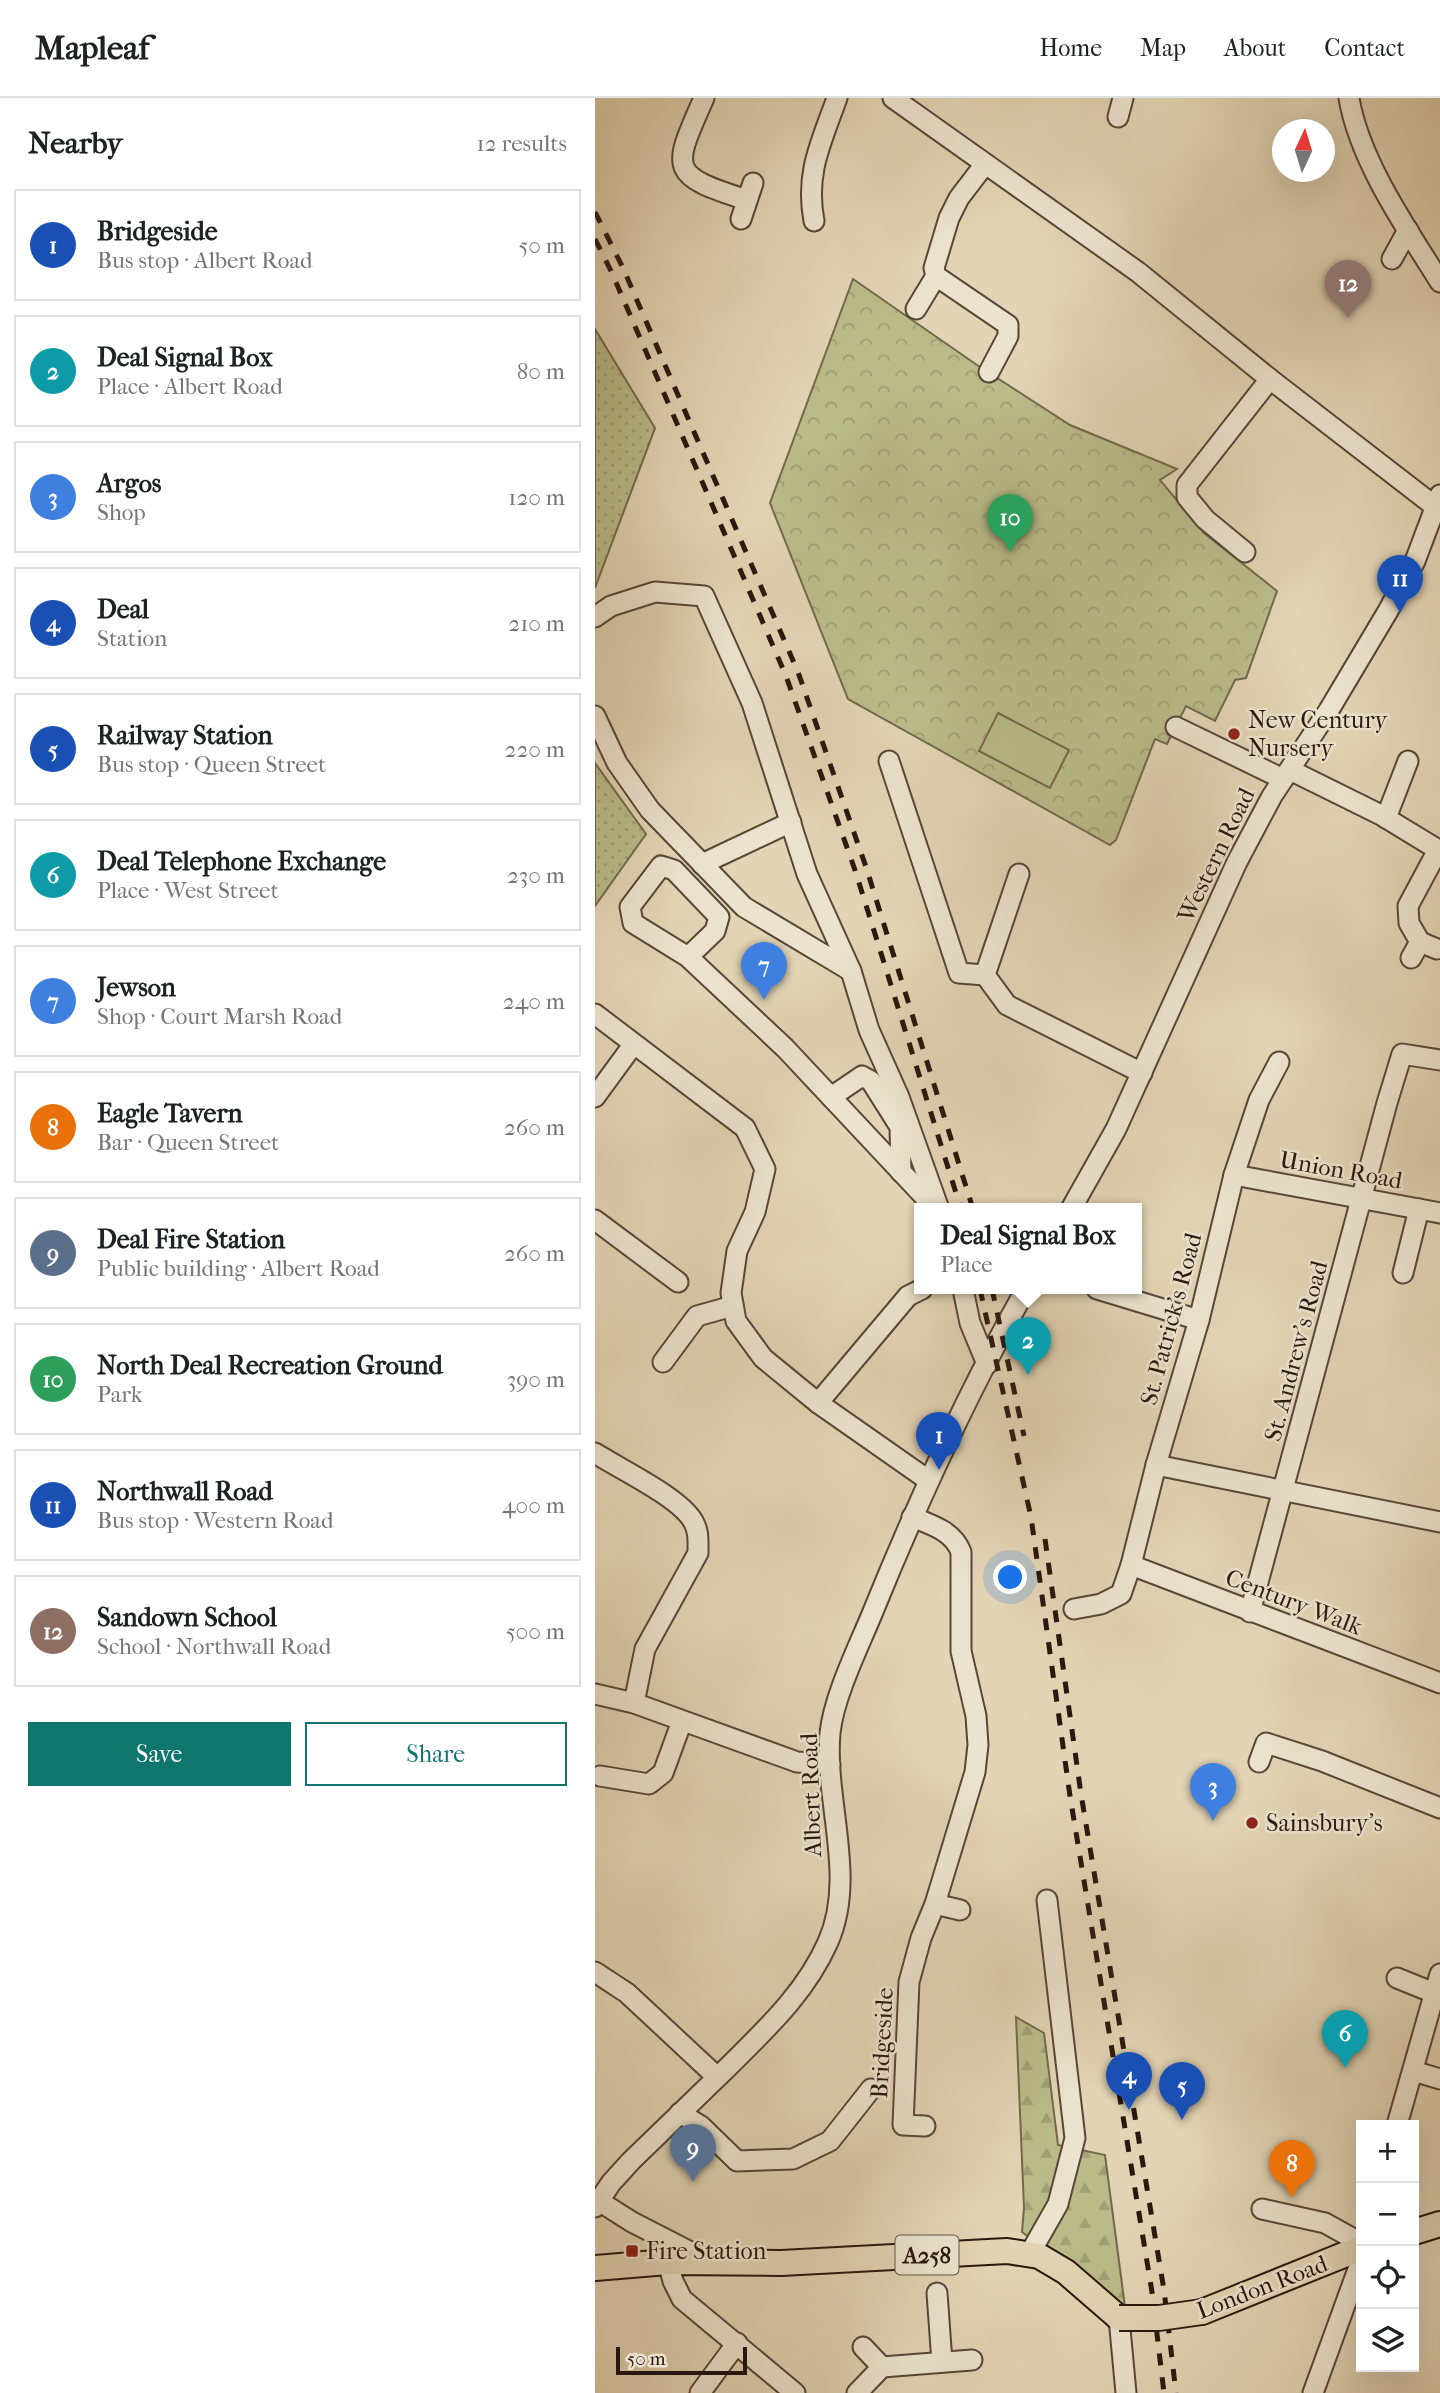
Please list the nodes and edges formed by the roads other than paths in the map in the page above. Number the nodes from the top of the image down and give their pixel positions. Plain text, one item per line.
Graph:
1 (704, 98) edge
2 (837, 98) edge
3 (893, 98) edge
4 (1349, 98) edge
5 (985, 164) junction
6 (741, 219) dead end
7 (814, 221) dead end
8 (1408, 230) junction
9 (1392, 259) dead end
10 (936, 276) junction
11 (1440, 282) edge
12 (916, 309) dead end
13 (989, 372) dead end
14 (1270, 379) junction
15 (1438, 502) edge
16 (1245, 552) dead end
17 (595, 617) edge
18 (595, 716) edge
19 (1176, 727) dead end
20 (889, 761) dead end
21 (1408, 761) dead end
22 (1286, 774) junction
23 (1387, 818) junction
24 (791, 822) junction
25 (1439, 850) edge
26 (702, 864) junction
27 (1019, 874) dead end
28 (1423, 950) dead end
29 (688, 957) junction
30 (851, 971) junction
31 (985, 975) junction
32 (595, 1014) edge
33 (633, 1045) junction
34 (1440, 1060) edge
35 (1279, 1062) dead end
36 (1142, 1073) junction
37 (595, 1097) edge
38 (831, 1097) junction
39 (901, 1172) junction
40 (1234, 1175) junction
41 (1362, 1198) junction
42 (932, 1203) edge
43 (936, 1203) edge
44 (1074, 1203) edge
45 (1419, 1209) junction
46 (1440, 1213) edge
47 (595, 1220) edge
48 (1403, 1273) dead end
49 (678, 1282) dead end
50 (914, 1293) edge
51 (964, 1294) edge
52 (1023, 1294) edge
53 (1113, 1294) edge
54 (733, 1306) junction
55 (1199, 1320) junction
56 (663, 1362) dead end
57 (987, 1364) junction
58 (818, 1403) junction
59 (595, 1453) edge
60 (1156, 1465) junction
61 (928, 1480) junction
62 (1283, 1491) junction
63 (912, 1517) junction
64 (1440, 1522) edge
65 (1131, 1565) junction
66 (1073, 1609) dead end
67 (1250, 1612) junction
68 (1440, 1683) edge
69 (595, 1694) edge
70 (634, 1703) junction
71 (682, 1721) junction
72 (1259, 1762) dead end
73 (830, 1764) junction
74 (600, 1776) dead end
75 (1440, 1808) edge
76 (1047, 1900) dead end
77 (935, 1904) junction
78 (960, 1910) dead end
79 (595, 1972) edge
80 (1440, 1974) edge
81 (1397, 1978) dead end
82 (1434, 1993) junction
83 (1413, 2071) junction
84 (717, 2077) junction
85 (1440, 2079) edge
86 (871, 2089) dead end
87 (680, 2113) junction
88 (1398, 2120) edge
89 (925, 2126) dead end
90 (597, 2204) edge
91 (1262, 2209) dead end
92 (1440, 2224) edge
93 (1419, 2230) edge
94 (1356, 2243) edge
95 (1356, 2248) edge
96 (1029, 2255) junction
97 (668, 2262) junction
98 (713, 2264) junction
99 (595, 2268) edge
100 (1356, 2275) edge
101 (937, 2293) dead end
102 (1119, 2318) junction
103 (737, 2343) junction
104 (863, 2347) dead end
105 (972, 2360) dead end
106 (942, 2362) junction
107 (882, 2367) junction
108 (700, 2393) edge
109 (795, 2393) edge
110 (857, 2393) edge
111 (1126, 2393) edge
112 (1313, 2393) edge

1 - 6 street
2 - 7 street
3 - 5 street
4 - 8 street
5 - 10 street
5 - 14 street
8 - 9 street
8 - 11 street
10 - 12 street
10 - 13 street
14 - 15 street
14 - 16 street
15 - 22 street, Western Road
17 - 24 street
18 - 26 street
19 - 22 street
20 - 31 street
21 - 23 street
22 - 23 street
22 - 36 street, Western Road
23 - 25 street
24 - 26 street
24 - 30 street
25 - 28 street
26 - 30 street
27 - 31 street
29 - 29 street
29 - 38 street
30 - 43 street
31 - 36 street
32 - 33 street
33 - 37 street
33 - 54 street
34 - 41 street, St. Andrew's Road
35 - 40 street, St. Patrick's Road
36 - 44 street, Western Road
38 - 39 street
38 - 39 street
39 - 42 street
40 - 41 street, Union Road
40 - 55 street, St. Patrick's Road
41 - 45 street, Union Road
41 - 62 street, St. Andrew's Road
45 - 46 street, Union Road
45 - 48 street
47 - 49 street
50 - 58 street
51 - 57 street
52 - 57 street, Albert Road
53 - 55 street
54 - 56 street
54 - 58 street
55 - 60 street, St. Patrick's Road
57 - 61 street, Albert Road
58 - 61 street
59 - 70 street
60 - 62 street
60 - 65 street, St. Patrick's Road
61 - 63 street, Albert Road
62 - 64 street
62 - 67 street, St. Andrew's Road
63 - 73 street, Albert Road
63 - 77 street, Bridgeside
65 - 66 street, St. Patrick's Road
65 - 67 street, Century Walk
67 - 68 street, Century Walk
69 - 70 street
70 - 71 street
71 - 73 street
71 - 74 street
72 - 75 street
73 - 84 street, Albert Road
76 - 96 street
77 - 78 street
77 - 89 street, Bridgeside
79 - 84 street
80 - 82 street
81 - 82 street
82 - 83 street
83 - 85 street
83 - 88 street
84 - 87 street, Albert Road
86 - 87 street
87 - 90 street, Albert Road
90 - 98 street
91 - 94 street
92 - 93 main road
95 - 102 main road, London Road, bridge
96 - 98 main road, A258
96 - 102 main road, A258
97 - 98 main road, A258
97 - 99 main road, A258
97 - 103 street
100 - 112 street
101 - 106 street
102 - 111 street
103 - 108 street
103 - 109 street
104 - 107 street
105 - 106 street
106 - 107 street
107 - 110 street

